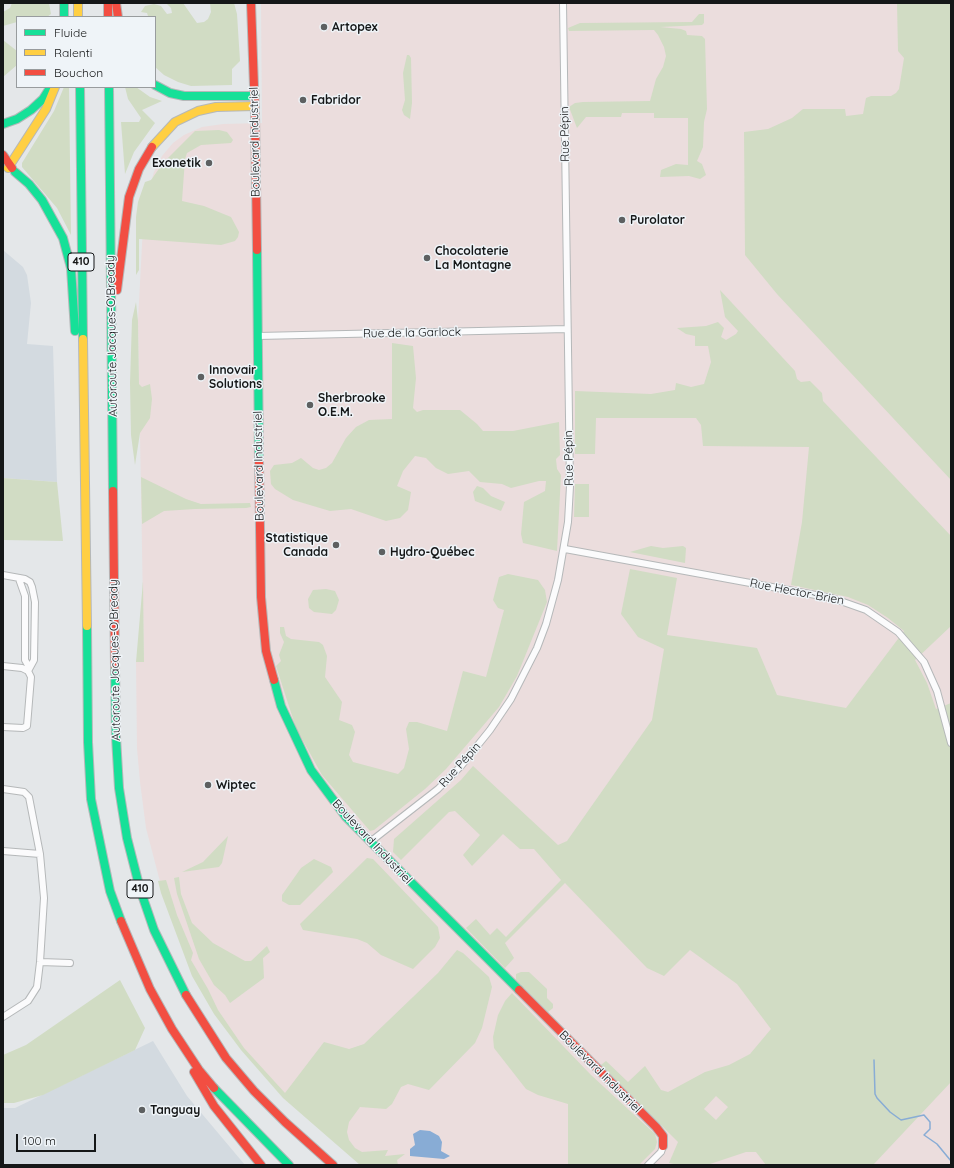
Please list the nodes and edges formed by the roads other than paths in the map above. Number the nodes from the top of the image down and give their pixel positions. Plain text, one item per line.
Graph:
1 (64, 3) edge
2 (78, 3) edge
3 (108, 3) edge
4 (116, 3) edge
5 (251, 3) edge
6 (256, 3) edge
7 (563, 3) edge
8 (64, 16) edge
9 (78, 16) edge
10 (108, 16) edge
11 (118, 16) edge
12 (254, 66) junction
13 (156, 86) edge
14 (49, 88) edge
15 (55, 88) edge
16 (80, 88) edge
17 (108, 88) edge
18 (255, 96) junction
19 (255, 106) junction
20 (3, 124) edge
21 (3, 155) edge
22 (9, 167) edge
23 (566, 329) junction
24 (258, 336) junction
25 (112, 351) junction
26 (83, 438) junction
27 (565, 549) junction
28 (3, 575) edge
29 (19, 579) junction
30 (3, 666) edge
31 (29, 669) junction
32 (3, 727) edge
33 (951, 743) edge
34 (3, 790) edge
35 (370, 842) junction
36 (3, 851) edge
37 (40, 854) junction
38 (40, 962) junction
39 (70, 963) dead end
40 (3, 1017) edge
41 (178, 1039) junction
42 (663, 1146) joint
43 (261, 1165) edge
44 (289, 1165) edge
45 (333, 1165) edge
46 (648, 1165) edge

1 - 8 main road
2 - 9 main road
3 - 10 main road
4 - 11 main road
5 - 12 main road, Boulevard Industriel
6 - 12 main road, Boulevard Industriel
7 - 23 street, Rue Pépin
12 - 18 main road, Boulevard Industriel
13 - 18 main road
14 - 20 main road
15 - 22 main road
16 - 26 main road, 410
17 - 25 main road, Autoroute Jacques-O'Bready / 410
18 - 19 main road, Boulevard Industriel
19 - 24 main road, Boulevard Industriel
19 - 25 main road
21 - 22 main road
22 - 26 main road
23 - 24 street, Rue de la Garlock
23 - 27 street, Rue Pépin
24 - 35 main road, Boulevard Industriel
25 - 45 main road, Autoroute Jacques-O'Bready / 410
26 - 41 main road, 410
27 - 33 street, Rue Hector-Brien
27 - 35 street, Rue Pépin
28 - 29 street
29 - 31 street
29 - 31 street
30 - 31 street
31 - 32 street
34 - 37 street
35 - 42 main road, Boulevard Industriel
36 - 37 street
37 - 38 street
38 - 39 street
38 - 40 street
41 - 43 main road
41 - 44 main road, 410
42 - 46 street

